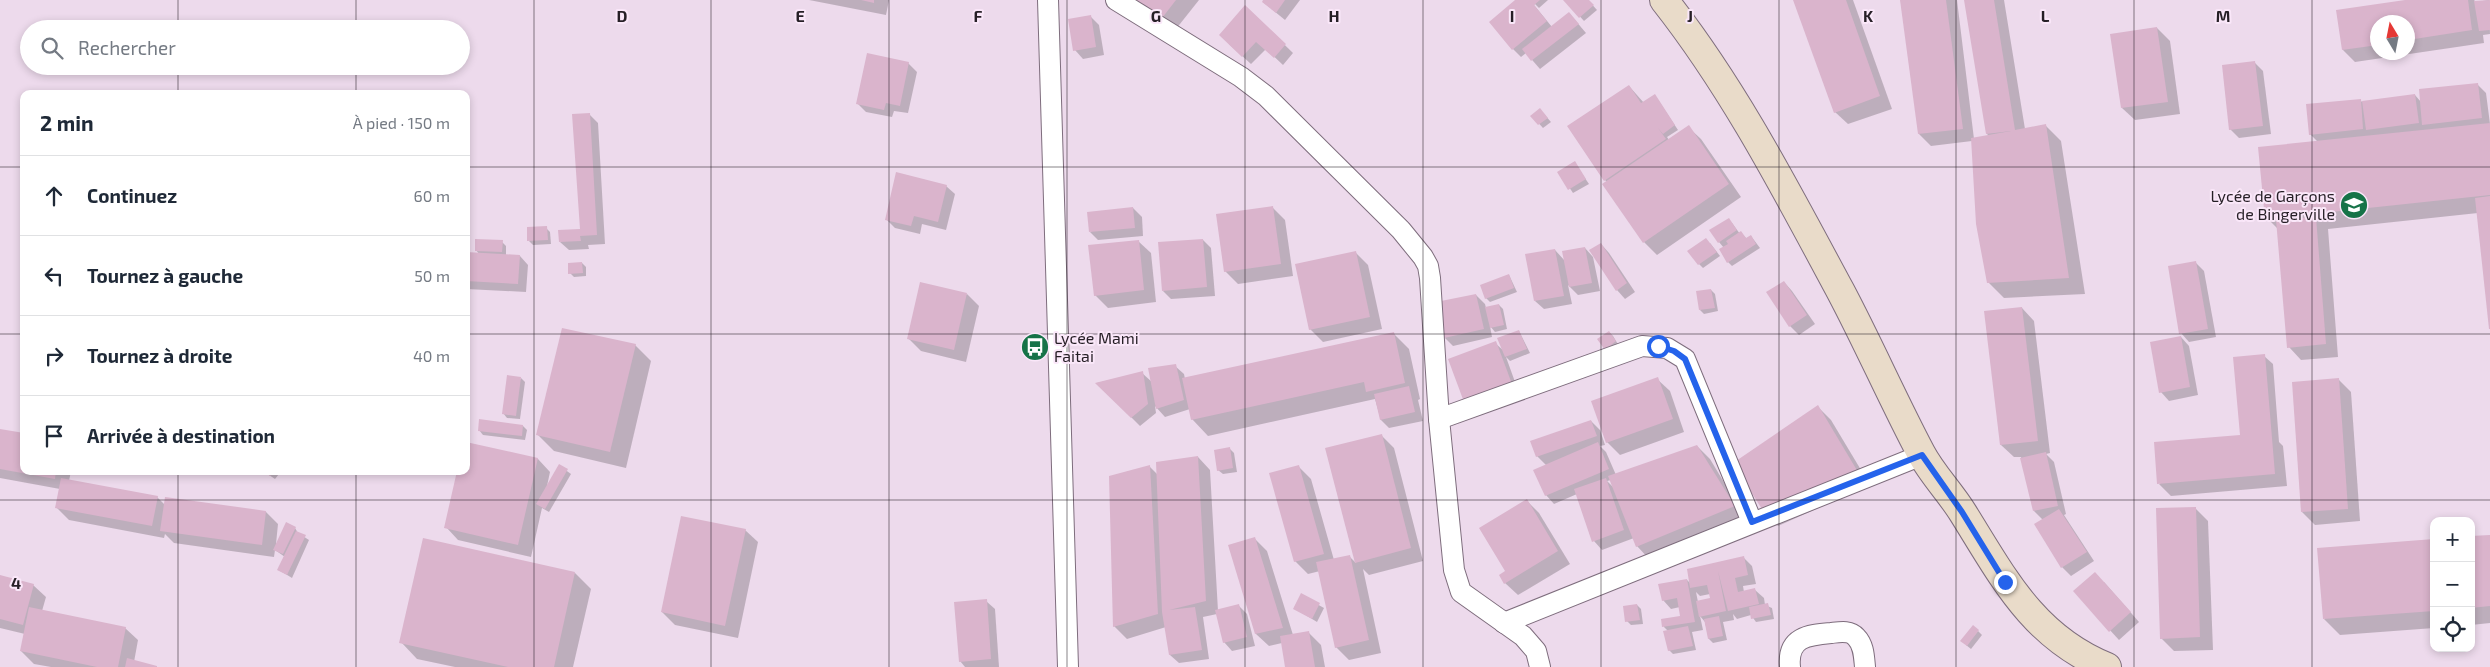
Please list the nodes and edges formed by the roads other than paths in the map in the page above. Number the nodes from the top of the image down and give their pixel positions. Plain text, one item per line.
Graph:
1 (1048, 0) edge
2 (1116, 0) edge
3 (1664, 0) edge
4 (1440, 419) junction
5 (1922, 455) junction
6 (1752, 522) junction
7 (1504, 623) junction
8 (1068, 667) edge
9 (1540, 667) edge
10 (1790, 667) edge
11 (1865, 667) edge
12 (2107, 667) edge

1 - 8 street
2 - 4 street
3 - 5 main road
4 - 6 street
4 - 7 street
5 - 6 street
5 - 12 main road
6 - 7 street
7 - 9 street
10 - 11 street

